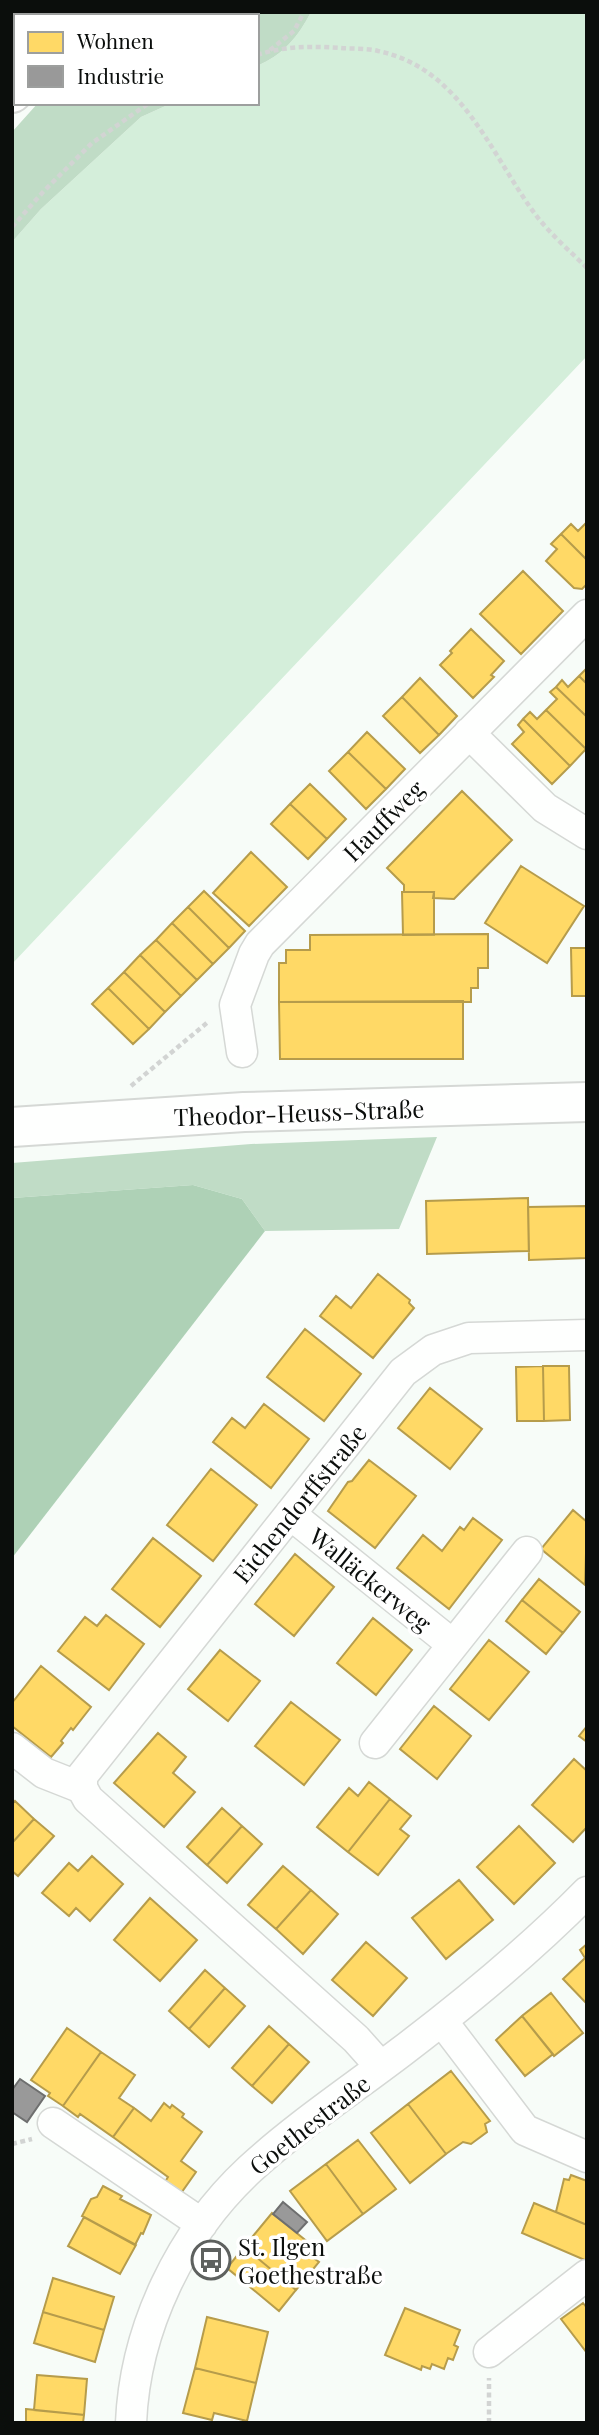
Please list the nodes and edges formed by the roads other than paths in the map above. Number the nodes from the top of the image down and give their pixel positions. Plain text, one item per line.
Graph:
1 (587, 615) edge
2 (469, 733) junction
3 (587, 834) edge
4 (242, 1052) dead end
5 (587, 1102) edge
6 (12, 1127) edge
7 (587, 1335) edge
8 (290, 1514) junction
9 (527, 1552) dead end
10 (452, 1644) junction
11 (375, 1743) dead end
12 (12, 1748) edge
13 (82, 1788) junction
14 (587, 1892) edge
15 (442, 2021) junction
16 (381, 2067) junction
17 (53, 2123) dead end
18 (587, 2157) edge
19 (202, 2224) junction
20 (587, 2276) edge
21 (489, 2352) road end
22 (131, 2423) edge

1 - 2 street, Hauffweg
2 - 3 street
2 - 4 street, Hauffweg
5 - 6 street, Theodor-Heuss-Straße
7 - 8 street, Eichendorffstraße
8 - 10 street, Walläckerweg
8 - 13 street, Eichendorffstraße
9 - 10 street, Walläckerweg
10 - 11 street, Walläckerweg
12 - 13 street
13 - 16 street
14 - 15 street, Goethestraße
15 - 16 street, Goethestraße
15 - 18 street
16 - 19 street, Goethestraße
17 - 19 street
19 - 22 street, Goethestraße
20 - 21 street

